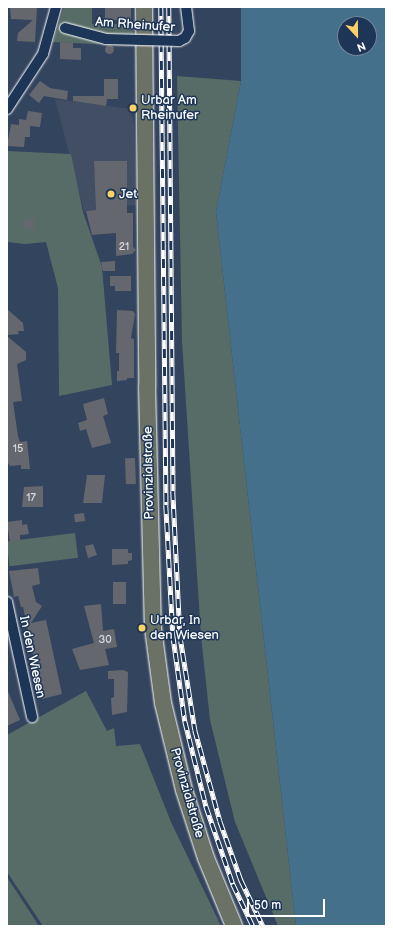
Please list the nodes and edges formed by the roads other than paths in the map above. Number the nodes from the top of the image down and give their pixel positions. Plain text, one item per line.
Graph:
1 (56, 7) edge
2 (144, 7) edge
3 (186, 7) edge
4 (52, 23) junction
5 (7, 109) edge
6 (7, 602) edge
7 (32, 717) dead end
8 (234, 926) edge

1 - 4 street
2 - 8 main road, Provinzialstraße
3 - 4 street, Am Rheinufer, bridge
4 - 5 street
6 - 7 street, In den Wiesen

